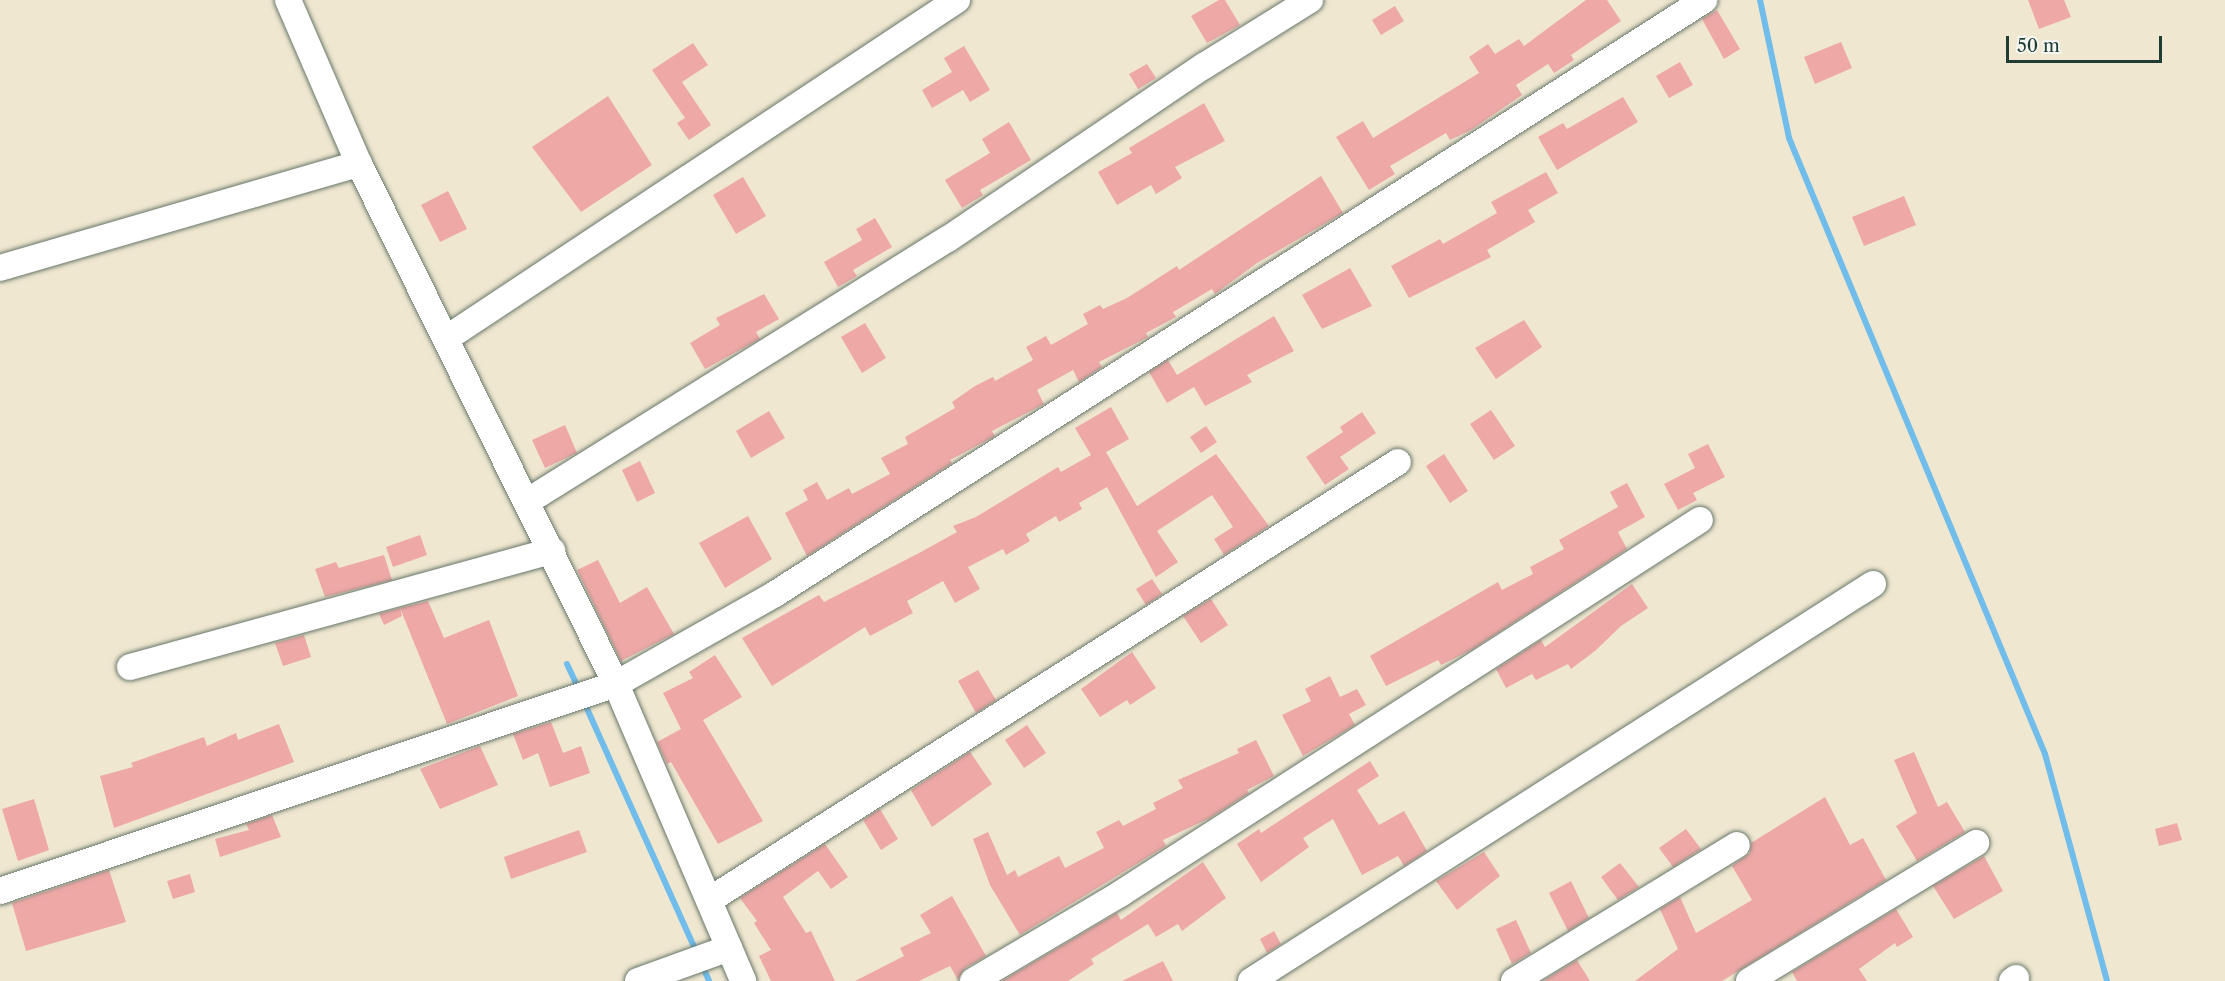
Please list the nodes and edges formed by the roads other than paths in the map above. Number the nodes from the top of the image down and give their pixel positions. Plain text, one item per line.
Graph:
1 (288, 0) edge
2 (957, 0) edge
3 (1310, 0) edge
4 (1704, 0) edge
5 (359, 164) junction
6 (0, 268) edge
7 (447, 338) junction
8 (1398, 462) dead end
9 (528, 501) junction
10 (1700, 520) dead end
11 (552, 551) junction
12 (1873, 584) dead end
13 (130, 668) dead end
14 (595, 691) junction
15 (1976, 843) dead end
16 (1737, 845) dead end
17 (0, 891) edge
18 (711, 899) junction
19 (721, 951) junction
20 (638, 981) edge
21 (743, 981) edge
22 (973, 981) edge
23 (1251, 981) edge
24 (1514, 981) edge
25 (1749, 981) edge

1 - 5 street
2 - 7 street
3 - 9 street
4 - 14 street
5 - 6 street
5 - 7 street
7 - 9 street
8 - 18 street
9 - 11 street
10 - 22 street
11 - 13 street
11 - 14 street
12 - 23 street
14 - 17 street
14 - 18 street
15 - 25 street
16 - 24 street
18 - 19 street
19 - 20 street
19 - 21 street

